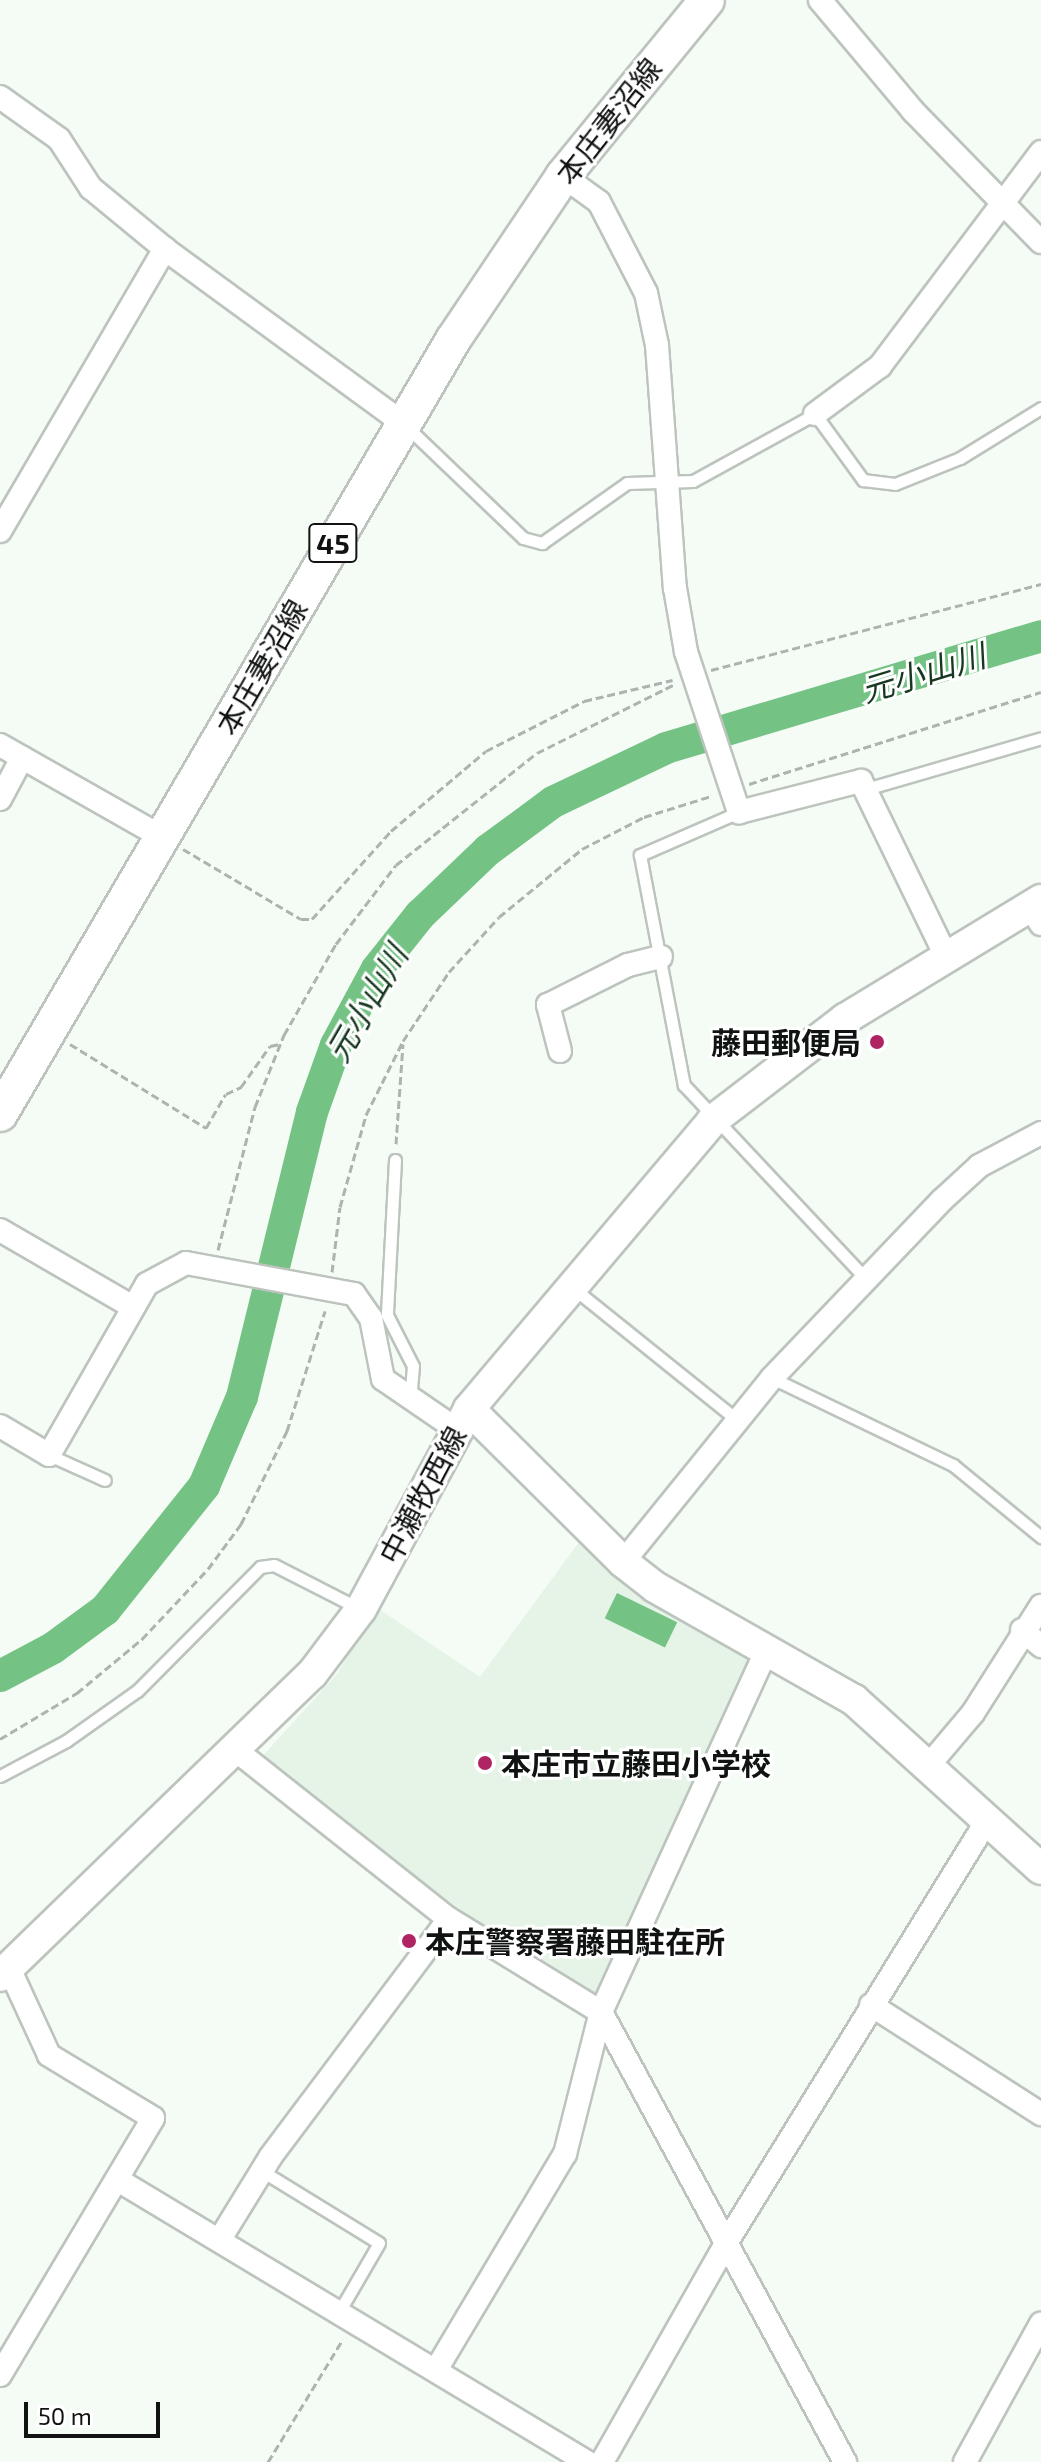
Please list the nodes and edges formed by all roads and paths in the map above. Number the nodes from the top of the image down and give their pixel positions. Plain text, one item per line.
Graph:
1 (707, 0) edge
2 (820, 0) edge
3 (0, 97) edge
4 (1041, 152) edge
5 (563, 176) junction
6 (1001, 200) junction
7 (1041, 242) edge
8 (165, 249) junction
9 (1041, 408) edge
10 (815, 414) junction
11 (403, 423) junction
12 (669, 485) junction
13 (0, 531) edge
14 (1041, 584) edge
15 (694, 680) junction
16 (1041, 692) edge
17 (1041, 738) edge
18 (0, 745) edge
19 (22, 758) junction
20 (734, 786) junction
21 (866, 789) junction
22 (0, 799) edge
23 (739, 812) junction
24 (162, 837) junction
25 (1037, 910) edge
26 (661, 957) junction
27 (947, 958) junction
28 (50, 1031) junction
29 (403, 1041) junction
30 (280, 1044) junction
31 (560, 1051) dead end
32 (0, 1114) edge
33 (712, 1121) junction
34 (1041, 1133) edge
35 (395, 1160) joint
36 (0, 1230) edge
37 (217, 1267) junction
38 (867, 1280) junction
39 (327, 1285) junction
40 (571, 1287) junction
41 (131, 1306) junction
42 (772, 1378) junction
43 (410, 1401) junction
44 (463, 1419) junction
45 (737, 1420) junction
46 (0, 1426) edge
47 (49, 1455) junction
48 (105, 1480) dead end
49 (1041, 1537) edge
50 (623, 1562) junction
51 (1041, 1606) edge
52 (361, 1609) junction
53 (1022, 1630) junction
54 (1041, 1646) edge
55 (767, 1650) junction
56 (0, 1739) edge
57 (238, 1752) junction
58 (929, 1765) junction
59 (0, 1776) edge
60 (987, 1820) junction
61 (1041, 1869) edge
62 (449, 1919) junction
63 (4, 1972) edge
64 (871, 2005) junction
65 (601, 2012) junction
66 (1041, 2114) edge
67 (262, 2171) junction
68 (118, 2180) junction
69 (220, 2239) junction
70 (728, 2240) junction
71 (347, 2315) junction
72 (1041, 2324) edge
73 (6, 2349) edge
74 (436, 2370) junction
75 (0, 2375) edge
76 (268, 2462) edge
77 (587, 2462) edge
78 (602, 2462) edge
79 (845, 2462) edge
80 (965, 2462) edge

1 - 5 main road, 本庄妻沼線 / 45
2 - 6 street
3 - 8 street
4 - 6 street
5 - 11 main road, 本庄妻沼線 / 45
5 - 12 street
6 - 7 street
6 - 10 street
8 - 11 street
8 - 13 street
9 - 10 lane
10 - 12 lane
11 - 12 lane
11 - 24 main road, 本庄妻沼線 / 45
12 - 15 street
14 - 15 path
15 - 20 street
15 - 24 path
15 - 30 path
16 - 20 path
17 - 21 lane
18 - 19 street
19 - 22 street
19 - 24 street
20 - 23 street
20 - 29 path
21 - 23 street
21 - 27 street
23 - 26 lane
24 - 28 main road, 本庄妻沼線 / 45
25 - 27 main road
26 - 31 street
26 - 33 lane
27 - 33 main road
28 - 30 path
28 - 32 main road, 本庄妻沼線 / 45
29 - 35 path
29 - 39 path
30 - 37 path
33 - 38 lane
33 - 40 main road
34 - 38 street
35 - 43 lane
36 - 41 street
37 - 39 street
37 - 41 street
38 - 42 street
39 - 43 street
39 - 56 path
40 - 44 main road
40 - 45 lane
41 - 47 street
42 - 45 street
42 - 49 lane
43 - 44 street
44 - 50 main road, 中瀬牧西線
44 - 52 main road, 中瀬牧西線
45 - 50 street
46 - 47 street
47 - 48 lane
50 - 55 main road, 中瀬牧西線
51 - 53 street
52 - 57 main road, 中瀬牧西線
52 - 59 lane
53 - 54 street
53 - 58 street
55 - 58 main road, 中瀬牧西線
55 - 65 street
57 - 62 street
57 - 63 main road, 中瀬牧西線
58 - 60 main road, 中瀬牧西線
60 - 61 main road, 中瀬牧西線
60 - 64 street
62 - 65 street
62 - 67 street
63 - 68 street
64 - 66 street
64 - 70 street
65 - 70 street
65 - 74 street
67 - 69 street
67 - 71 lane
68 - 69 street
68 - 73 street
69 - 71 street
70 - 78 street
70 - 79 street
71 - 74 street
71 - 76 path
72 - 80 street
73 - 75 street
74 - 77 street

